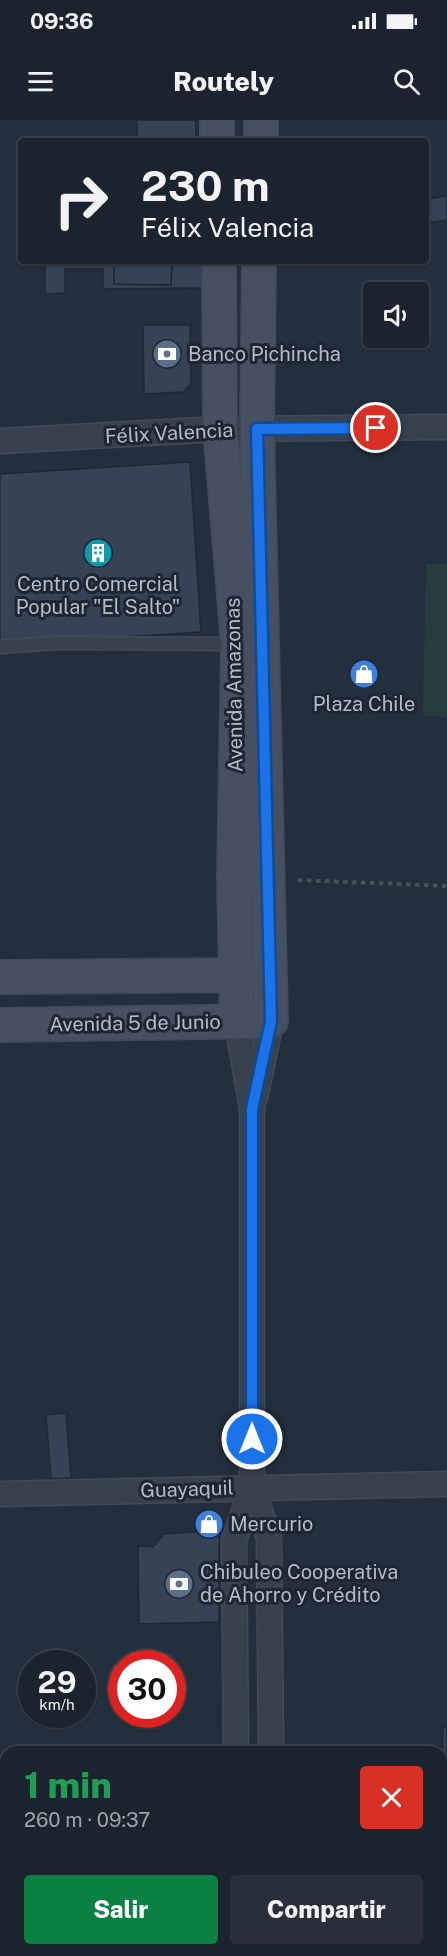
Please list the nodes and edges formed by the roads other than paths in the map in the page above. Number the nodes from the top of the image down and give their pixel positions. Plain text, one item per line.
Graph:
1 (217, 120) edge
2 (261, 120) edge
3 (217, 138) edge
4 (261, 138) edge
5 (219, 264) edge
6 (259, 264) edge
7 (447, 427) edge
8 (219, 429) junction
9 (257, 429) junction
10 (0, 441) edge
11 (250, 645) junction
12 (0, 647) edge
13 (269, 975) junction
14 (235, 976) junction
15 (0, 977) edge
16 (271, 1021) junction
17 (237, 1022) junction
18 (0, 1025) edge
19 (252, 1109) junction
20 (447, 1484) edge
21 (252, 1487) junction
22 (0, 1494) edge
23 (236, 1746) edge
24 (271, 1746) edge

1 - 3 main road
2 - 4 main road
5 - 8 main road, Avenida Amazonas
6 - 9 main road, Avenida Amazonas
7 - 9 street, Félix Valencia
8 - 9 street, Félix Valencia
8 - 10 street, Félix Valencia
8 - 11 main road, Avenida Amazonas
9 - 11 main road, Avenida Amazonas
11 - 12 lane
11 - 13 main road, Avenida Amazonas
11 - 14 main road, Avenida Amazonas
13 - 14 main road
13 - 16 main road, Avenida Amazonas
14 - 15 main road
14 - 17 main road, Avenida Amazonas
16 - 17 main road, Avenida 5 de Junio
16 - 19 street, Avenida Amazonas
17 - 18 main road, Avenida 5 de Junio
17 - 19 street, Avenida Amazonas
19 - 21 street, Avenida Amazonas
20 - 21 street, Guayaquil
21 - 22 street, Guayaquil
21 - 23 street, Avenida Amazonas
21 - 24 street, Avenida Amazonas

